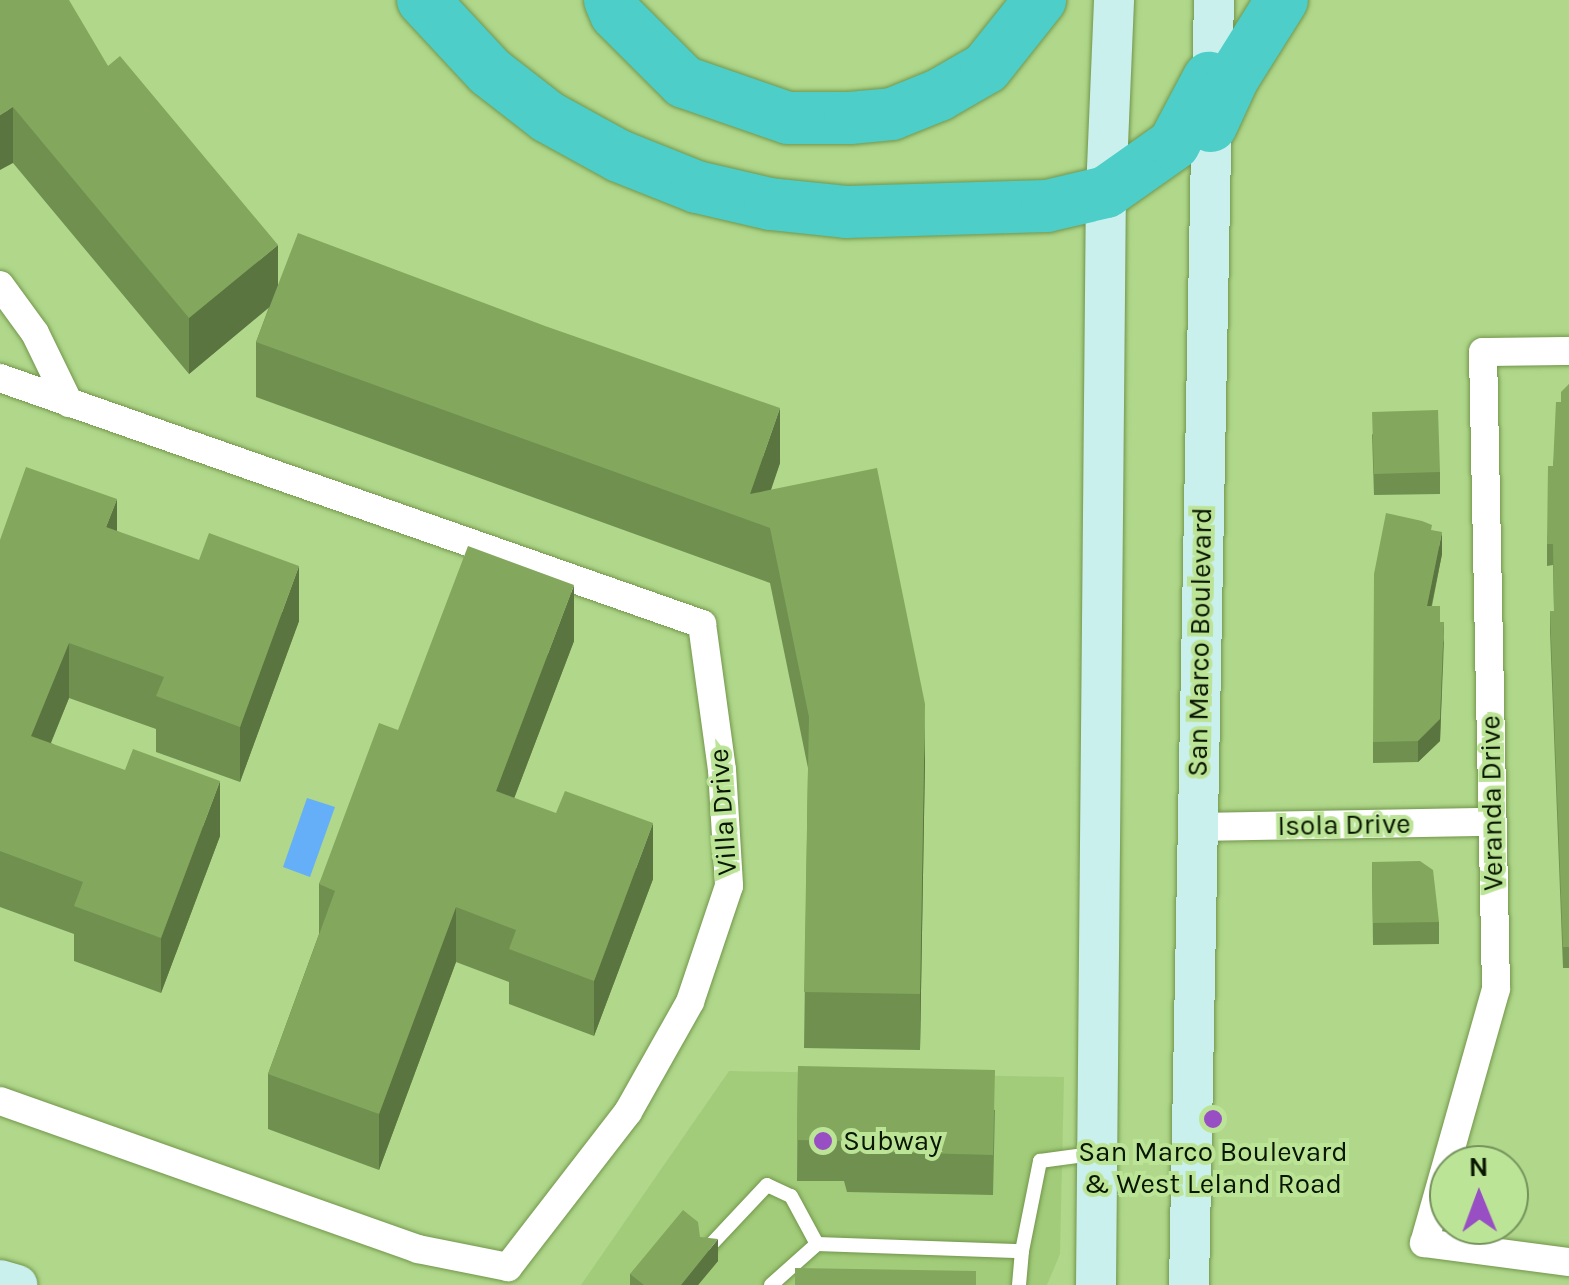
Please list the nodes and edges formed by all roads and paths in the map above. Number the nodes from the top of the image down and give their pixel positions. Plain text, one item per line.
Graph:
1 (422, 0) edge
2 (610, 0) edge
3 (1040, 0) edge
4 (1114, 0) edge
5 (1214, 0) edge
6 (1282, 0) edge
7 (1210, 103) junction
8 (1106, 192) junction
9 (0, 285) edge
10 (1569, 351) edge
11 (0, 378) edge
12 (69, 403) junction
13 (1492, 822) junction
14 (1197, 827) junction
15 (0, 1101) edge
16 (1098, 1154) junction
17 (817, 1244) junction
18 (706, 1250) edge
19 (1022, 1251) junction
20 (1569, 1262) edge
21 (0, 1280) edge
22 (18, 1285) edge
23 (771, 1285) edge
24 (1019, 1285) edge
25 (1096, 1285) edge
26 (1189, 1285) edge

1 - 8 highway
2 - 3 highway
4 - 8 main road
5 - 7 main road, San Marco Boulevard
6 - 7 highway
7 - 8 highway
7 - 14 main road, San Marco Boulevard
8 - 16 main road
9 - 12 street
10 - 13 street, Veranda Drive
11 - 12 street, Villa Drive
12 - 15 street, Villa Drive
13 - 14 street, Isola Drive
13 - 20 street, Veranda Drive
14 - 26 main road, San Marco Boulevard
16 - 19 lane
16 - 25 main road
17 - 18 lane
17 - 19 lane
17 - 23 lane
19 - 24 lane
21 - 22 main road

